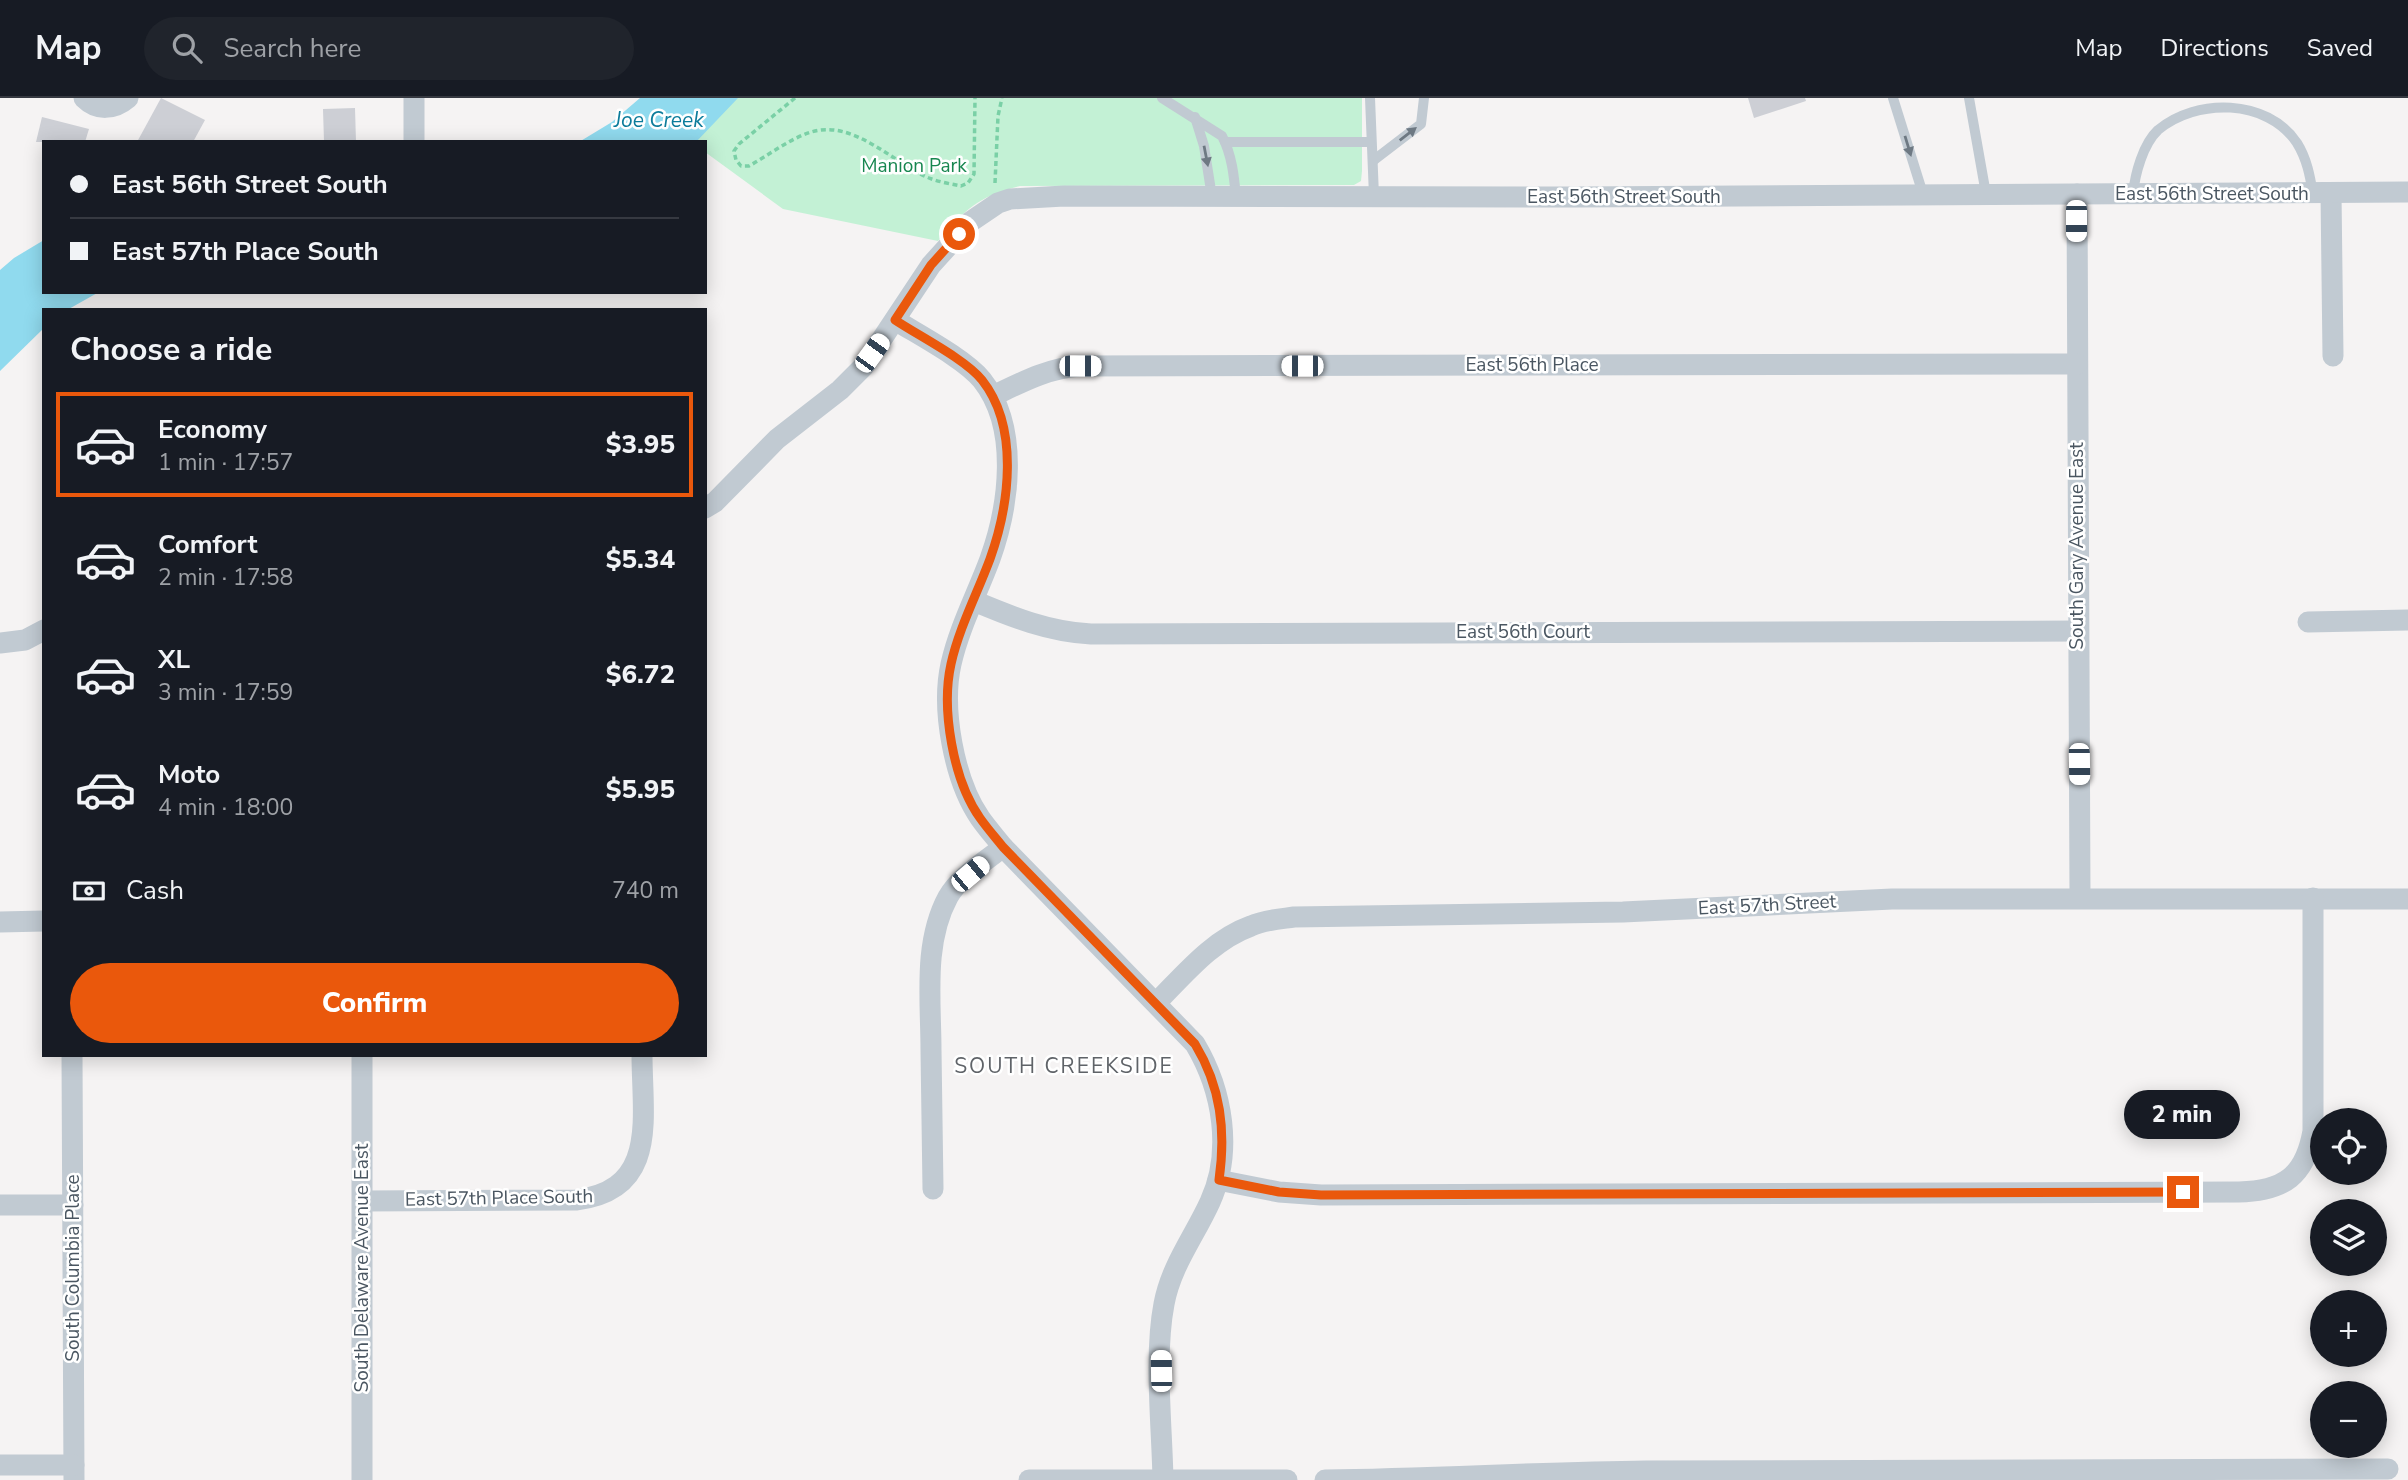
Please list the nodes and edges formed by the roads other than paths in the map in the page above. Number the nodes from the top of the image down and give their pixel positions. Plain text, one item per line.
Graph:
1 (83, 98) edge
2 (128, 98) edge
3 (414, 98) edge
4 (1163, 98) edge
5 (1370, 98) edge
6 (1424, 98) edge
7 (1893, 98) edge
8 (1969, 98) edge
9 (1195, 117) junction
10 (414, 140) edge
11 (1225, 142) junction
12 (1370, 142) junction
13 (1374, 160) junction
14 (2408, 192) edge
15 (1923, 194) junction
16 (1986, 194) junction
17 (2077, 194) junction
18 (2133, 194) junction
19 (2322, 194) junction
20 (1374, 196) junction
21 (1212, 197) junction
22 (1236, 197) junction
23 (895, 320) junction
24 (2333, 356) dead end
25 (2077, 364) junction
26 (993, 396) junction
27 (707, 507) edge
28 (974, 601) junction
29 (2408, 620) edge
30 (2308, 622) dead end
31 (42, 631) edge
32 (2078, 631) junction
33 (0, 643) edge
34 (1003, 847) junction
35 (2080, 898) junction
36 (2313, 898) junction
37 (2408, 898) edge
38 (42, 921) edge
39 (0, 922) edge
40 (1156, 1003) junction
41 (72, 1057) edge
42 (362, 1057) edge
43 (642, 1057) edge
44 (1219, 1180) junction
45 (933, 1189) dead end
46 (363, 1201) junction
47 (0, 1205) edge
48 (73, 1205) junction
49 (0, 1465) edge
50 (2388, 1469) dead end
51 (74, 1472) edge
52 (1646, 1475) edge
53 (1914, 1475) edge
54 (362, 1480) edge
55 (1028, 1480) edge
56 (1163, 1480) edge
57 (1287, 1480) edge
58 (1325, 1480) edge

1 - 2 street
3 - 10 street
4 - 9 lane
5 - 12 lane
13 -> 6 lane
7 -> 15 lane
8 - 16 lane
9 - 11 lane
9 -> 21 lane
11 - 12 lane
11 - 22 lane
12 - 13 lane
13 - 20 lane
14 - 19 street, East 56th Street South
15 - 16 street, East 56th Street South
15 - 20 street, East 56th Street South
16 - 17 street, East 56th Street South
17 - 18 street, East 56th Street South
17 - 25 street, South Gary Avenue East
18 - 19 street, East 56th Street South
18 - 19 lane
19 - 24 street
20 - 22 street, East 56th Street South
21 - 22 street, East 56th Street South
21 - 23 street, East 56th Street South
23 - 26 street
23 - 27 street
25 - 26 street, East 56th Place
25 - 32 street, South Gary Avenue East
26 - 28 street
28 - 32 street, East 56th Court
28 - 34 street
29 - 30 street
31 - 33 street
32 - 35 street, South Gary Avenue East
34 - 40 street
34 - 45 street
35 - 36 street, East 57th Street
35 - 40 street, East 57th Street
36 - 37 street, East 57th Street
36 - 44 street
38 - 39 street
40 - 44 street
41 - 48 street, South Columbia Place
42 - 46 street, South Delaware Avenue East
43 - 46 street, East 57th Place South
44 - 56 street
46 - 54 street, South Delaware Avenue East
47 - 48 street
48 - 51 street, South Columbia Place
49 - 51 street
50 - 53 street
52 - 53 street
52 - 58 street
55 - 56 street
56 - 57 street

